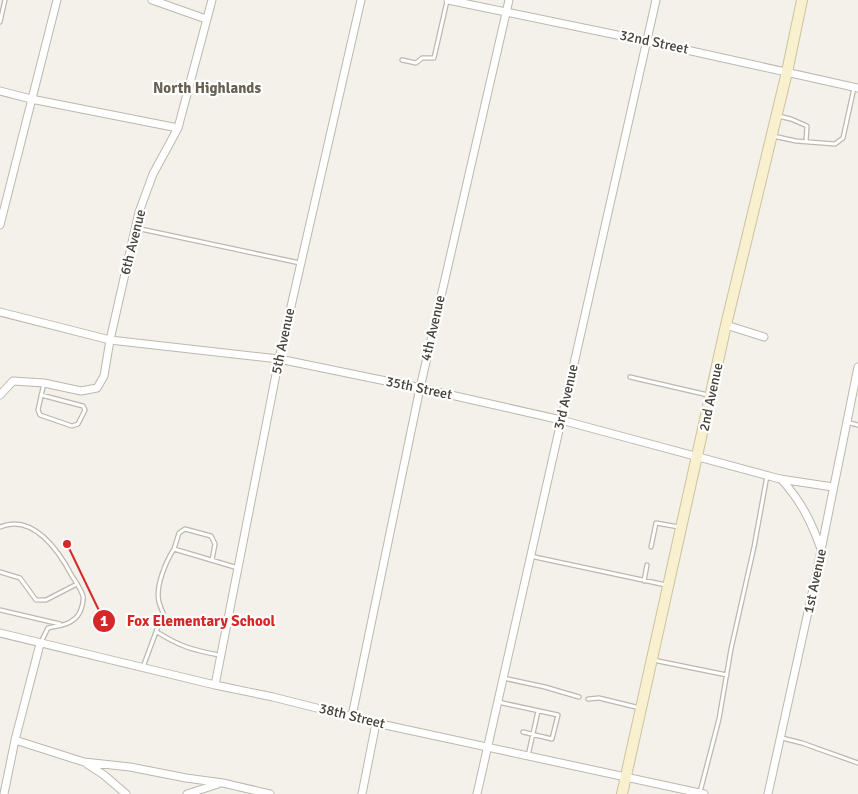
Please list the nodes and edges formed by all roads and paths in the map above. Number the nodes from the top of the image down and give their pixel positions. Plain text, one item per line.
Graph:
1 (5, 0) edge
2 (57, 0) edge
3 (152, 0) edge
4 (212, 0) edge
5 (361, 0) edge
6 (448, 0) edge
7 (509, 0) edge
8 (656, 0) edge
9 (802, 0) edge
10 (506, 11) junction
11 (206, 19) junction
12 (0, 22) edge
13 (646, 41) junction
14 (402, 60) dead end
15 (787, 72) junction
16 (856, 88) edge
17 (0, 91) edge
18 (31, 100) junction
19 (776, 116) junction
20 (178, 128) junction
21 (771, 136) junction
22 (806, 141) junction
23 (0, 225) edge
24 (136, 228) junction
25 (301, 264) junction
26 (0, 312) edge
27 (726, 325) junction
28 (764, 337) dead end
29 (110, 340) junction
30 (279, 359) junction
31 (858, 367) edge
32 (630, 377) dead end
33 (857, 378) edge
34 (44, 382) junction
35 (420, 388) junction
36 (0, 395) edge
37 (41, 395) junction
38 (711, 395) junction
39 (561, 420) junction
40 (846, 422) junction
41 (858, 425) edge
42 (698, 456) junction
43 (767, 475) junction
44 (780, 479) junction
45 (833, 487) junction
46 (0, 527) edge
47 (682, 528) junction
48 (651, 547) dead end
49 (174, 549) junction
50 (822, 549) junction
51 (530, 556) junction
52 (212, 560) junction
53 (647, 565) dead end
54 (238, 568) junction
55 (0, 572) edge
56 (644, 581) junction
57 (77, 584) junction
58 (669, 586) junction
59 (0, 610) edge
60 (63, 625) junction
61 (158, 632) junction
62 (0, 633) edge
63 (40, 644) junction
64 (221, 655) junction
65 (652, 659) junction
66 (143, 668) junction
67 (728, 675) junction
68 (503, 678) junction
69 (215, 685) junction
70 (580, 697) dead end
71 (588, 699) dead end
72 (498, 702) junction
73 (641, 708) junction
74 (538, 711) junction
75 (352, 716) junction
76 (376, 723) junction
77 (523, 732) dead end
78 (533, 735) junction
79 (782, 738) junction
80 (15, 740) junction
81 (488, 747) junction
82 (528, 756) junction
83 (84, 762) junction
84 (858, 763) edge
85 (626, 777) junction
86 (223, 783) junction
87 (4, 794) edge
88 (126, 794) edge
89 (187, 794) edge
90 (270, 794) edge
91 (362, 794) edge
92 (477, 794) edge
93 (622, 794) edge
94 (702, 794) edge
95 (768, 794) edge

1 - 12 lane
2 - 18 street
3 - 11 street
4 - 11 street, 6th Avenue
5 - 25 street, 5th Avenue
6 - 10 street, 32nd Street
6 - 14 lane
7 - 10 street, 4th Avenue
8 - 13 street, 3rd Avenue
9 - 15 main road, 2nd Avenue
10 - 13 street, 32nd Street
10 - 35 street, 4th Avenue
11 - 20 street, 6th Avenue
13 - 15 street, 32nd Street
13 - 39 street, 3rd Avenue
15 - 16 street, 32nd Street
15 - 19 main road, 2nd Avenue
16 - 22 lane
17 - 18 street
18 - 20 street
18 - 23 street
19 - 21 main road, 2nd Avenue
19 - 22 lane
20 - 24 street, 6th Avenue
21 - 22 lane
21 - 27 main road, 2nd Avenue
24 - 25 lane
24 - 29 street, 6th Avenue
25 - 30 street, 5th Avenue
26 - 29 street, 35th Street
27 - 28 street
27 - 38 main road, 2nd Avenue
29 - 30 street, 35th Street
29 - 34 street, 6th Avenue
30 - 35 street, 35th Street
30 - 54 street, 5th Avenue
31 - 33 street, 1st Avenue
32 - 38 lane
33 - 40 street, 1st Avenue
34 - 36 street, 6th Avenue
34 - 37 lane
35 - 39 street, 35th Street
35 - 75 street, 4th Avenue
37 - 37 lane
38 - 42 main road, 2nd Avenue
39 - 42 street, 35th Street
39 - 51 street, 3rd Avenue
40 - 41 lane
40 - 45 street, 1st Avenue
42 - 43 street, 35th Street
42 - 47 main road, 2nd Avenue
43 - 44 street, 35th Street
43 - 67 lane
44 - 45 street, 35th Street
44 - 50 street
45 - 50 street, 1st Avenue
46 - 57 lane
47 - 48 lane
47 - 58 main road, 2nd Avenue
49 - 52 lane
49 - 52 lane
49 - 61 lane
50 - 79 street, 1st Avenue
51 - 56 lane
51 - 68 street, 3rd Avenue
52 - 54 lane
53 - 56 lane
54 - 64 street, 5th Avenue
55 - 57 lane
56 - 58 lane
57 - 60 lane
58 - 65 main road, 2nd Avenue
59 - 60 lane
60 - 63 lane
61 - 64 lane
61 - 66 lane
62 - 63 street, 38th Street
63 - 66 street, 38th Street
63 - 80 street
64 - 69 street, 5th Avenue
65 - 67 lane
65 - 73 main road, 2nd Avenue
66 - 69 street, 38th Street
67 - 94 lane
68 - 70 lane
68 - 72 street, 3rd Avenue
69 - 75 street, 38th Street
71 - 73 lane
72 - 74 lane
72 - 81 street, 3rd Avenue
73 - 85 main road, 2nd Avenue
74 - 78 lane
74 - 78 lane
75 - 76 street, 38th Street
76 - 81 street, 38th Street
76 - 91 street
77 - 78 lane
78 - 82 lane
79 - 84 lane
79 - 95 street, 1st Avenue
80 - 83 street
80 - 87 street
81 - 82 street, 38th Street
81 - 92 street, 3rd Avenue
82 - 85 street, 38th Street
83 - 86 street
83 - 88 street
85 - 93 main road, 2nd Avenue
85 - 94 street, 38th Street
86 - 89 street
86 - 90 street

